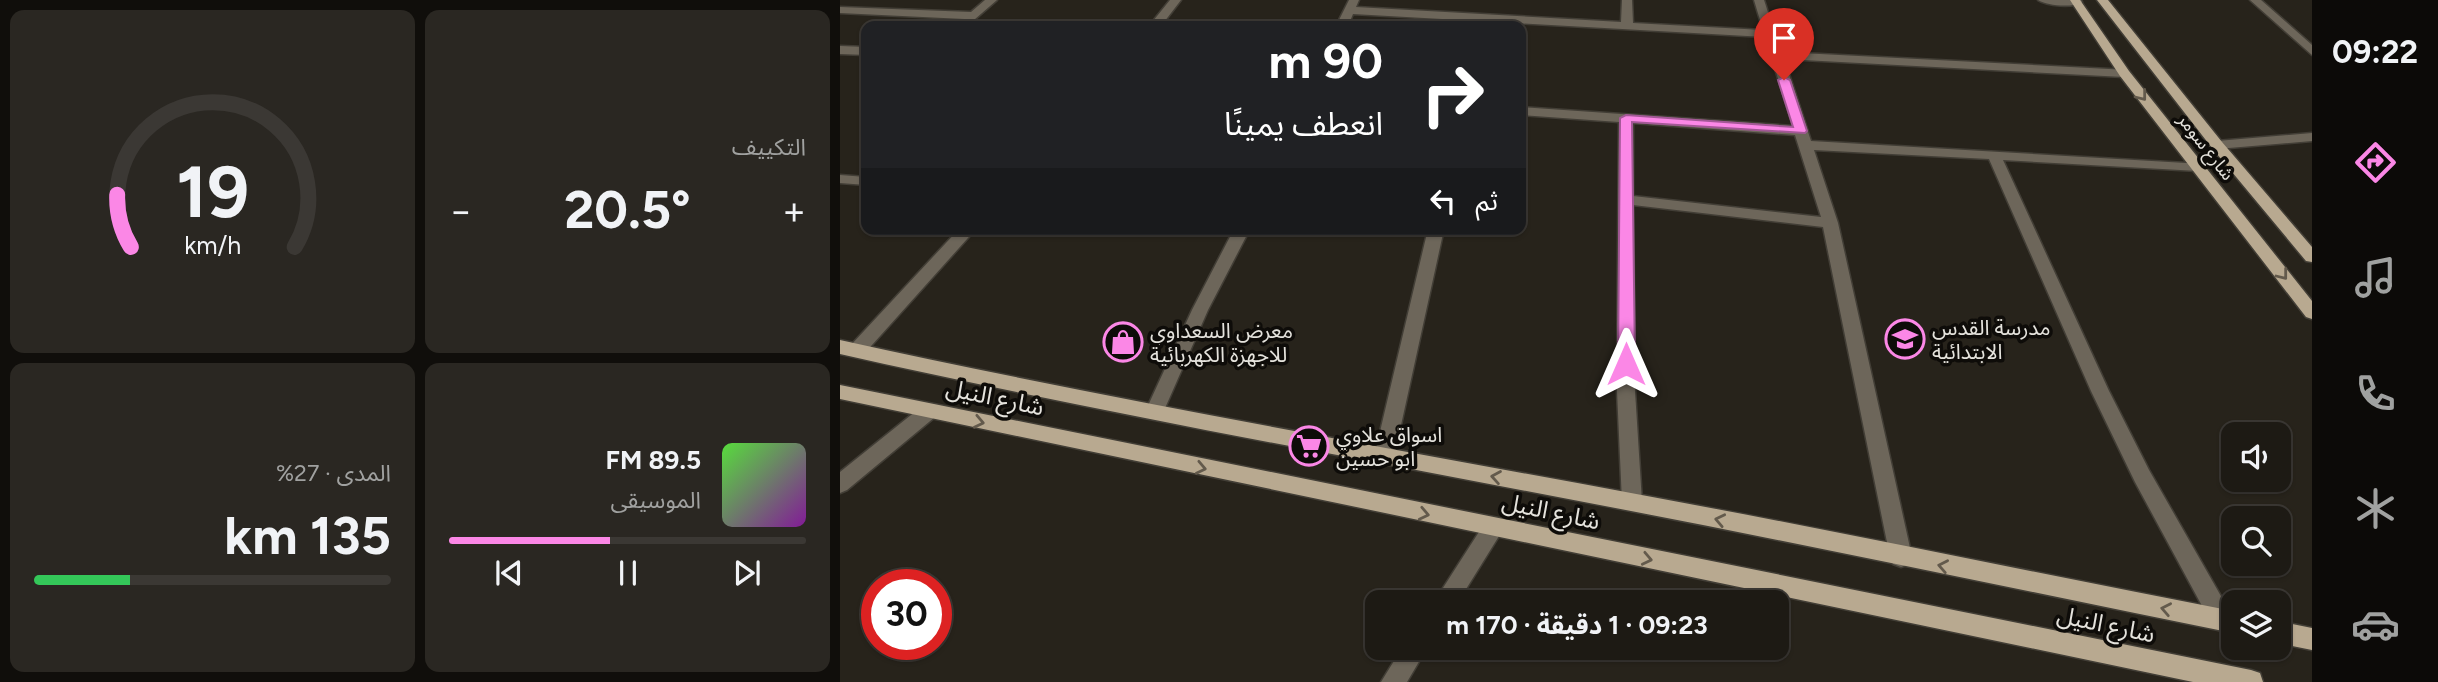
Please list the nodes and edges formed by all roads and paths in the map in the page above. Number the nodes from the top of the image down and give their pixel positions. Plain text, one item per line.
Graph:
1 (992, 0) edge
2 (1176, 0) edge
3 (1627, 0) edge
4 (1759, 0) edge
5 (2043, 0) edge
6 (2102, 0) edge
7 (2255, 0) edge
8 (2076, 1) edge
9 (1352, 5) edge
10 (840, 10) edge
11 (975, 16) junction
12 (969, 21) edge
13 (1159, 21) edge
14 (1344, 21) edge
15 (1627, 27) junction
16 (1769, 34) junction
17 (840, 50) edge
18 (861, 51) edge
19 (2312, 51) edge
20 (1776, 55) junction
21 (2124, 73) junction
22 (1526, 111) edge
23 (1626, 118) junction
24 (2312, 137) edge
25 (1803, 138) junction
26 (2217, 145) junction
27 (1994, 155) junction
28 (2197, 167) junction
29 (840, 179) edge
30 (861, 181) edge
31 (1627, 200) junction
32 (1830, 223) junction
33 (962, 235) edge
34 (1239, 235) edge
35 (1435, 235) edge
36 (2312, 257) edge
37 (2312, 313) edge
38 (848, 348) edge
39 (840, 392) edge
40 (1155, 410) junction
41 (928, 412) junction
42 (1384, 457) junction
43 (840, 484) edge
44 (1632, 502) junction
45 (1493, 528) junction
46 (1901, 557) junction
47 (1453, 590) edge
48 (2221, 611) edge
49 (2221, 620) edge
50 (2291, 635) edge
51 (2312, 639) edge
52 (1407, 660) edge
53 (1393, 682) edge
54 (2251, 682) edge

1 - 11 street
2 - 13 street
3 - 15 street
4 - 16 street
5 - 8 street
6 - 26 main road, شارع سومر
7 - 19 street
8 - 21 main road, شارع سومر
9 - 14 street
9 - 15 street
10 - 11 street
11 - 12 street
15 - 16 street
16 - 20 street
17 - 18 street
20 - 21 street
20 - 25 street
21 -> 28 main road, شارع سومر
22 - 23 street
23 - 25 street
23 - 31 street
24 - 26 street
25 - 27 street
25 - 32 street
26 - 36 main road, شارع سومر
27 - 28 street
27 - 48 street
28 -> 37 main road, شارع سومر
29 - 30 street
31 - 32 street
31 - 44 street
32 - 46 street
33 - 38 street
34 - 40 street
35 - 42 street
38 - 40 main road, شارع النيل
39 - 41 main road, شارع النيل
40 - 42 main road, شارع النيل
41 - 43 street
41 -> 45 main road, شارع النيل
44 -> 42 main road, شارع النيل
46 -> 44 main road, شارع النيل
45 - 47 street
45 -> 54 main road, شارع النيل
49 -> 46 main road, شارع النيل
50 - 51 main road
52 - 53 street

